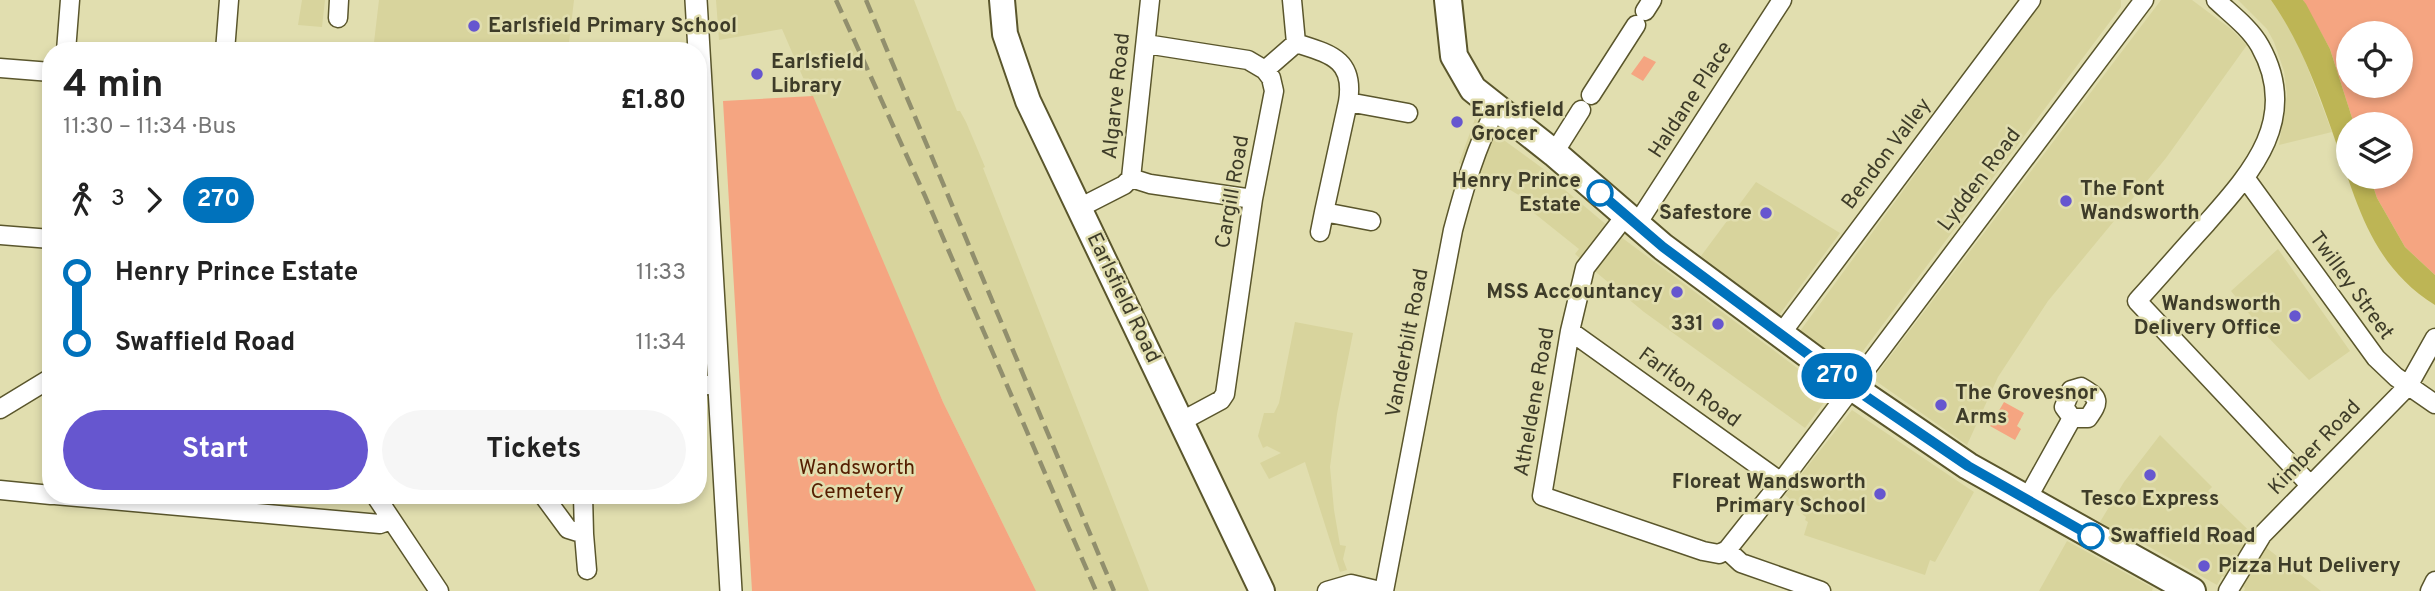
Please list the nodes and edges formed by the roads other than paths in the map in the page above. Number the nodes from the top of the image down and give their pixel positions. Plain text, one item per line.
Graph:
1 (70, 0) edge
2 (229, 0) edge
3 (696, 0) edge
4 (1002, 0) edge
5 (1150, 0) edge
6 (1292, 0) edge
7 (1448, 0) edge
8 (1782, 0) edge
9 (2031, 0) edge
10 (2144, 0) edge
11 (2216, 0) edge
12 (1644, 12) edge
13 (67, 42) edge
14 (226, 42) edge
15 (697, 42) edge
16 (1296, 43) junction
17 (1146, 44) junction
18 (0, 68) edge
19 (1265, 70) junction
20 (42, 71) edge
21 (1348, 102) junction
22 (1496, 109) junction
23 (1408, 113) dead end
24 (1554, 153) junction
25 (1130, 178) junction
26 (2246, 179) junction
27 (1253, 199) junction
28 (1079, 208) junction
29 (1324, 212) junction
30 (1632, 219) junction
31 (1371, 221) dead end
32 (1320, 232) dead end
33 (0, 235) edge
34 (42, 238) edge
35 (1570, 331) junction
36 (1780, 335) junction
37 (707, 336) edge
38 (2435, 338) edge
39 (42, 383) edge
40 (708, 385) edge
41 (2408, 386) junction
42 (1852, 387) junction
43 (2435, 404) edge
44 (0, 409) edge
45 (2073, 418) dead end
46 (1182, 421) junction
47 (1781, 482) junction
48 (2310, 485) junction
49 (0, 490) edge
50 (42, 494) edge
51 (2027, 499) junction
52 (153, 504) edge
53 (381, 504) edge
54 (550, 504) edge
55 (583, 504) edge
56 (391, 520) junction
57 (584, 534) junction
58 (1727, 550) junction
59 (587, 570) dead end
60 (1810, 589) edge
61 (439, 591) edge
62 (731, 591) edge
63 (1262, 591) edge
64 (1327, 591) edge
65 (1382, 591) edge
66 (2192, 591) edge
67 (2228, 591) edge

1 - 13 street
2 - 14 street
3 - 15 street
4 - 28 main road, Earlsfield Road
5 - 17 street, Algarve Road
6 - 16 street
7 - 22 main road
8 - 30 street, Haldane Place
9 - 36 street, Bendon Valley
10 - 42 street, Lydden Road
11 - 26 street
12 - 24 street
16 - 19 street
16 - 21 street
17 - 19 street
17 - 25 street, Algarve Road
18 - 20 street
19 - 27 street, Cargill Road
21 - 23 street
21 - 29 street
22 - 24 main road
22 - 65 street, Vanderbilt Road
24 - 30 main road
25 - 27 street
25 - 28 street, Algarve Road
26 - 41 street, Twilley Street
26 - 48 street
27 - 46 street, Cargill Road
28 - 46 main road, Earlsfield Road
29 - 31 street
29 - 32 street
30 - 35 street, Atheldene Road
30 - 36 main road
33 - 34 street
35 - 47 street, Farlton Road
35 - 58 street, Atheldene Road
36 - 42 main road
37 - 40 street
38 - 41 street, Kimber Road
39 - 44 street
40 - 62 street
41 - 43 street, Twilley Street
41 - 48 street, Kimber Road
42 - 47 street
42 - 51 main road
45 - 51 street
46 - 63 main road, Earlsfield Road
47 - 58 street
48 - 67 street, Kimber Road
49 - 50 street
51 - 66 main road
52 - 56 street
53 - 56 street
54 - 57 street
55 - 57 street
56 - 61 street
57 - 59 street
58 - 60 street, Atheldene Road
64 - 65 street

